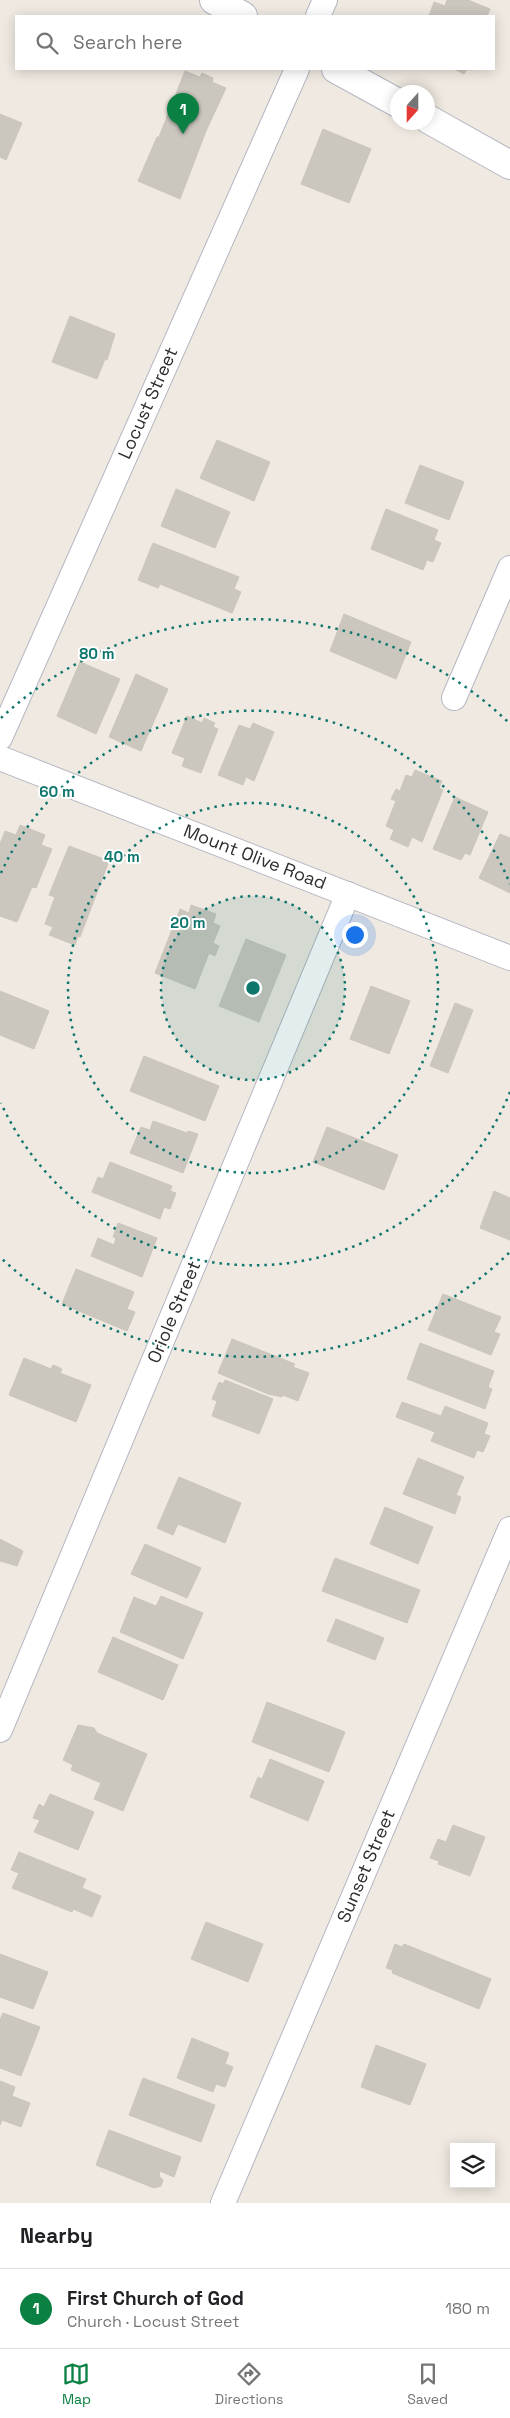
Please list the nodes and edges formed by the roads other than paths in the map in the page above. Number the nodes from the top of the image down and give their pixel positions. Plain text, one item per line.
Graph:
1 (214, 0) edge
2 (325, 0) edge
3 (241, 15) edge
4 (318, 15) edge
5 (297, 70) edge
6 (338, 70) edge
7 (390, 99) edge
8 (435, 123) edge
9 (510, 165) edge
10 (510, 568) edge
11 (454, 698) dead end
12 (0, 738) edge
13 (0, 758) edge
14 (348, 894) junction
15 (510, 958) edge
16 (510, 1530) edge
17 (0, 1730) edge
18 (223, 2203) edge

1 - 3 main road
2 - 4 street
5 - 12 street, Locust Street
6 - 7 main road
8 - 9 main road
10 - 11 street
13 - 14 street, Mount Olive Road
14 - 15 street, Mount Olive Road
14 - 17 street, Oriole Street
16 - 18 street, Sunset Street

